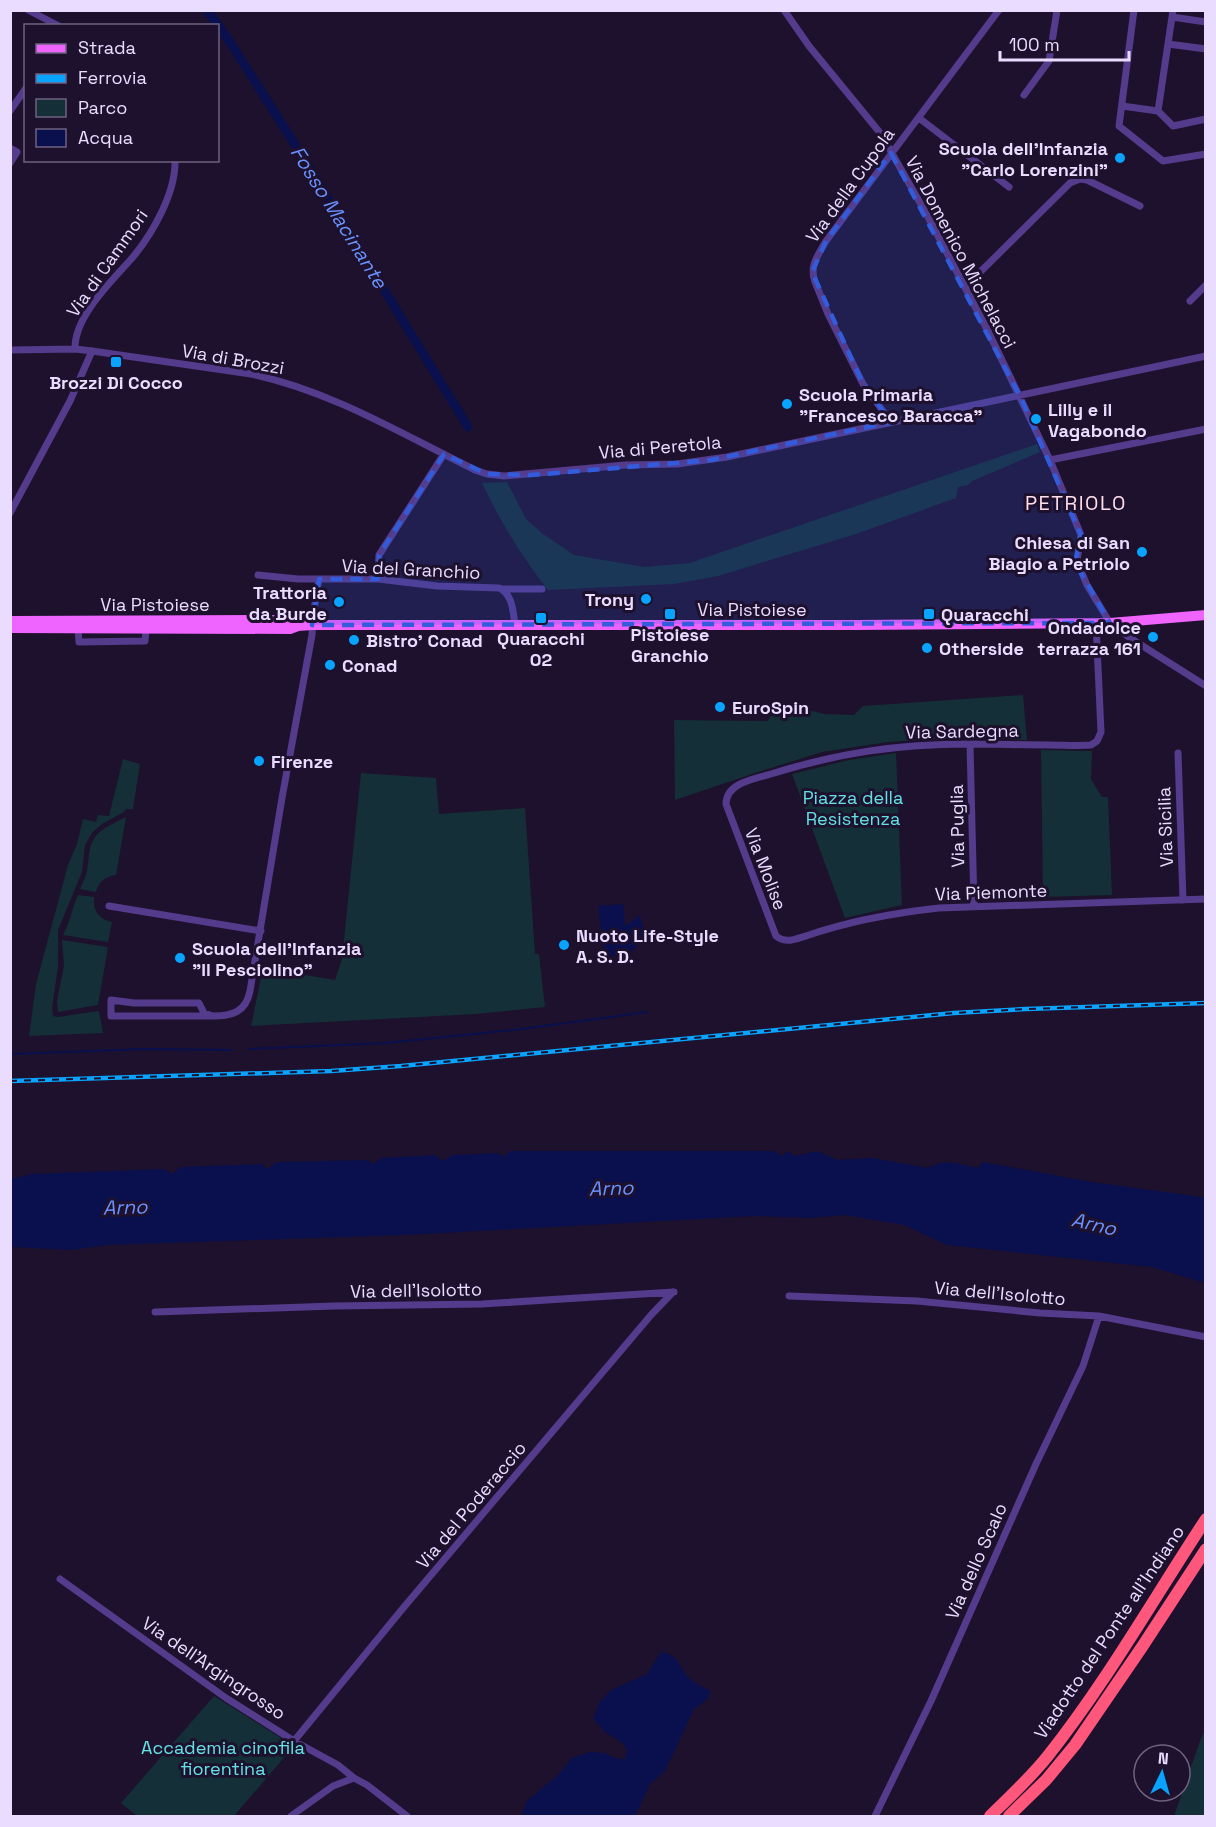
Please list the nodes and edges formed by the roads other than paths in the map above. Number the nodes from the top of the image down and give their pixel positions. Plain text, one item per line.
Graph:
1 (28, 10) edge
2 (784, 10) edge
3 (999, 10) edge
4 (1057, 10) edge
5 (1134, 10) edge
6 (1172, 14) edge
7 (1206, 22) edge
8 (55, 24) edge
9 (1168, 44) junction
10 (1206, 49) edge
11 (24, 91) edge
12 (1024, 94) dead end
13 (1122, 106) junction
14 (10, 111) edge
15 (1158, 111) junction
16 (919, 118) junction
17 (1206, 119) edge
18 (10, 148) edge
19 (891, 153) junction
20 (1206, 154) edge
21 (175, 162) edge
22 (10, 163) edge
23 (1009, 187) dead end
24 (1140, 206) dead end
25 (1206, 285) edge
26 (965, 287) junction
27 (1190, 301) dead end
28 (75, 349) junction
29 (10, 350) edge
30 (92, 351) junction
31 (1206, 356) edge
32 (1020, 396) junction
33 (891, 422) junction
34 (1206, 429) edge
35 (444, 454) junction
36 (1050, 460) junction
37 (504, 476) joint
38 (10, 513) edge
39 (258, 575) dead end
40 (319, 579) junction
41 (378, 579) junction
42 (502, 589) junction
43 (542, 589) dead end
44 (1206, 615) edge
45 (10, 621) edge
46 (1096, 623) junction
47 (1110, 623) junction
48 (312, 625) junction
49 (515, 625) junction
50 (298, 626) junction
51 (10, 628) edge
52 (1206, 686) edge
53 (970, 744) junction
54 (1178, 753) dead end
55 (726, 804) joint
56 (1206, 899) edge
57 (1183, 900) junction
58 (109, 906) dead end
59 (974, 906) junction
60 (261, 931) junction
61 (782, 941) joint
62 (213, 1016) junction
63 (675, 1292) joint
64 (789, 1296) dead end
65 (155, 1312) dead end
66 (1099, 1316) junction
67 (1206, 1337) edge
68 (1206, 1519) edge
69 (1206, 1549) edge
70 (60, 1579) dead end
71 (294, 1741) junction
72 (354, 1778) junction
73 (291, 1816) edge
74 (406, 1816) edge
75 (875, 1816) edge
76 (990, 1816) edge
77 (1009, 1816) edge

1 - 8 street
2 - 19 street, Via Domenico Michelacci
3 - 16 street, Via della Cupola
4 - 12 street
5 - 13 street
6 - 7 street
6 - 9 street
9 - 10 street
9 - 15 street
11 - 14 street
13 - 15 street
13 - 20 street
15 - 17 street
16 - 19 street, Via della Cupola
16 - 23 street
18 - 22 street
19 - 26 street, Via Domenico Michelacci
19 - 33 street, Via della Cupola
21 - 28 street, Via di Cammori
24 - 26 street
25 - 27 street
26 - 32 street, Via Domenico Michelacci
28 - 29 street, Via di Brozzi
28 - 30 street, Via di Brozzi
30 - 35 street, Via di Brozzi
30 - 38 street
31 - 32 street, Via di Peretola
32 - 33 street, Via di Peretola
32 - 36 street, Via Domenico Michelacci
33 - 37 street, Via di Peretola
34 - 36 street
35 - 37 street, Via di Brozzi
35 - 41 street
36 - 47 street, Via Domenico Michelacci
39 - 40 street, Via del Granchio
40 - 41 street, Via del Granchio
40 - 48 street, Via del Granchio
41 - 42 street, Via del Granchio
42 - 43 street, Via del Granchio
42 - 49 street, Via del Granchio
44 - 47 main road, Via Pistoiese
45 - 50 main road, Via Pistoiese
46 - 47 main road, Via Pistoiese
46 - 49 main road, Via Pistoiese
46 - 53 street, Via Sardegna
47 - 52 street
48 - 49 main road, Via Pistoiese
48 - 50 main road, Via Pistoiese
48 - 60 street, Via del Granchio
50 - 51 main road, Via Pistoiese
53 - 55 street, Via Sardegna
53 - 59 street, Via Puglia
54 - 57 street, Via Sicilia
55 - 61 street, Via Molise
56 - 57 street, Via Piemonte
57 - 59 street, Via Piemonte
58 - 60 street
59 - 61 street, Via Piemonte
60 - 62 street, Via del Granchio
62 - 62 street, Via del Granchio
63 - 65 street, Via dell'Isolotto
63 - 71 street, Via del Poderaccio
64 - 66 street, Via dell'Isolotto
66 - 67 street, Via dell'Isolotto
66 - 75 street, Via dello Scalo
68 - 76 highway, Viadotto del Ponte all'Indiano
69 - 77 highway, Viadotto del Ponte all'Indiano
70 - 71 street, Via dell'Argingrosso
71 - 72 street, Via dell'Argingrosso
72 - 73 street
72 - 74 street, Via dell'Argingrosso

